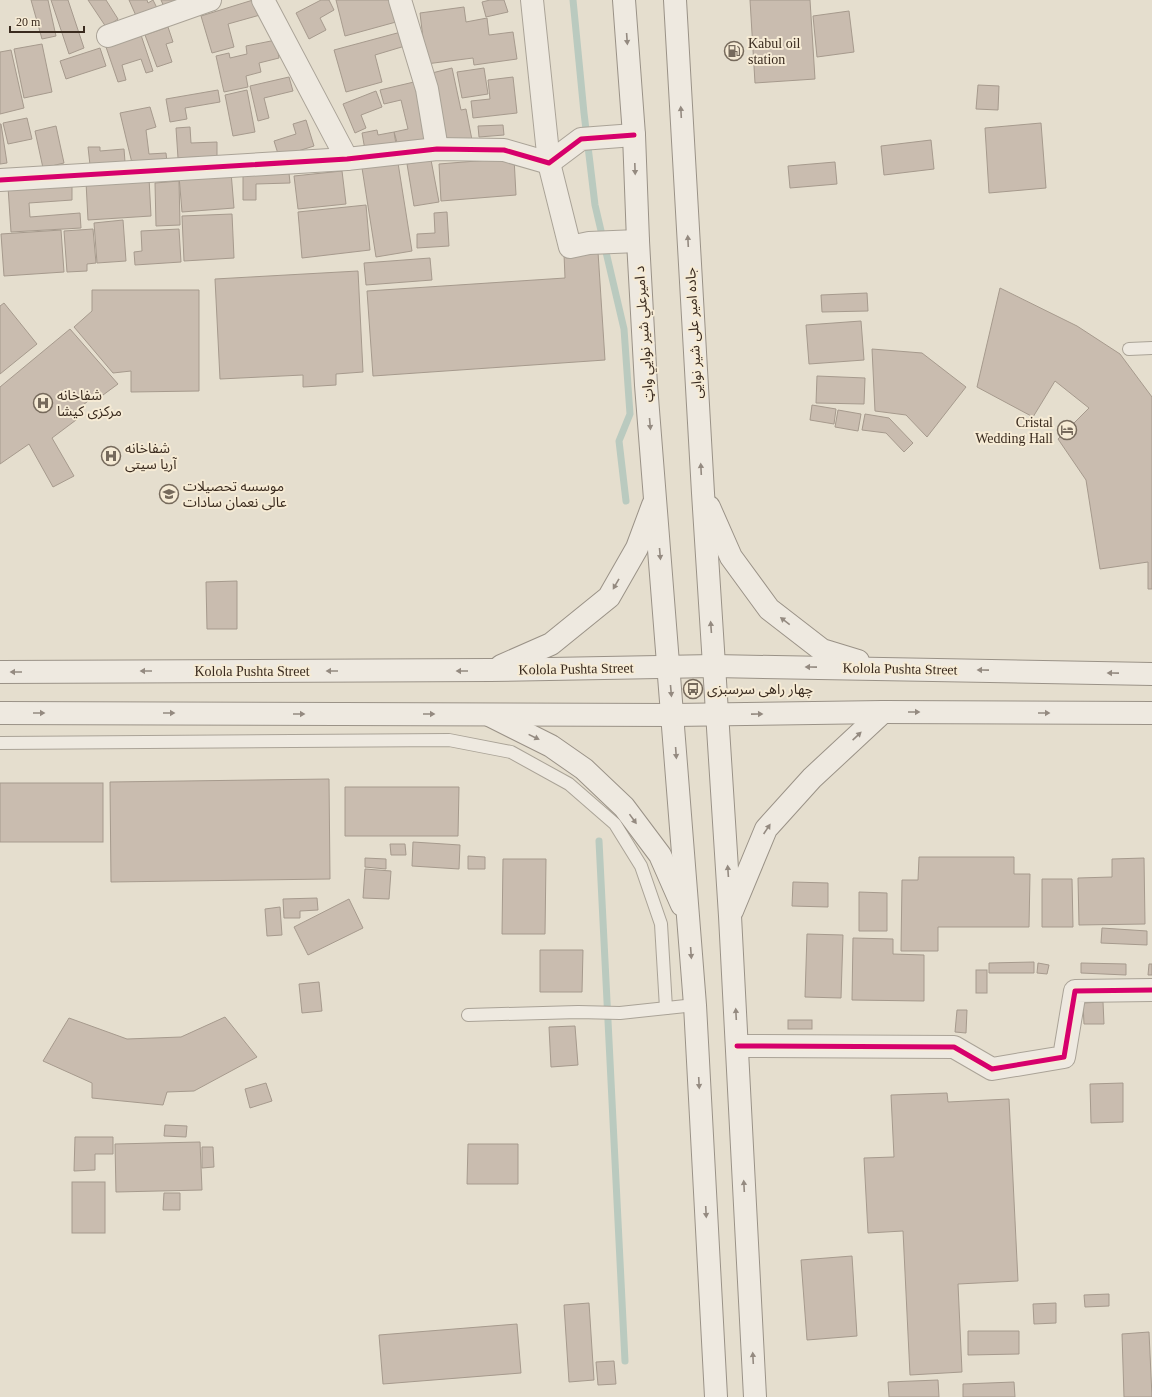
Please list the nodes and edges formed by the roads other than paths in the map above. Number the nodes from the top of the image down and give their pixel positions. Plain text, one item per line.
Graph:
1 (210, 0) edge
2 (263, 0) edge
3 (400, 0) edge
4 (532, 0) edge
5 (624, 0) edge
6 (674, 0) edge
7 (108, 36) dead end
8 (634, 135) junction
9 (437, 149) junction
10 (347, 159) junction
11 (549, 163) junction
12 (0, 180) edge
13 (638, 242) junction
14 (1152, 348) edge
15 (1129, 349) dead end
16 (703, 493) junction
17 (656, 498) junction
18 (714, 666) junction
19 (669, 667) junction
20 (882, 668) junction
21 (490, 670) junction
22 (0, 672) edge
23 (1152, 674) edge
24 (883, 712) junction
25 (0, 713) edge
26 (486, 714) junction
27 (718, 714) junction
28 (1152, 714) edge
29 (673, 715) junction
30 (0, 743) edge
31 (730, 916) junction
32 (689, 919) junction
33 (1152, 990) edge
34 (695, 1005) junction
35 (666, 1008) junction
36 (468, 1015) dead end
37 (737, 1046) junction
38 (716, 1397) edge
39 (754, 1397) edge

1 - 7 main road
2 - 10 main road
3 - 9 main road
4 - 11 main road
5 -> 8 main road, د امیرعلي شیر نوايي واټ
16 -> 6 main road, جاده امیر علی شیر نوایی
8 - 11 main road
8 -> 13 main road, د امیرعلي شیر نوايي واټ
9 - 10 main road
9 - 11 main road
10 - 12 main road
11 - 13 main road
13 -> 17 main road, د امیرعلي شیر نوايي واټ
14 - 15 lane
18 -> 16 main road, جاده امیر علی شیر نوایی
20 -> 16 main road
17 -> 19 main road, د امیرعلي شیر نوايي واټ
17 -> 21 main road
18 - 19 main road, Kolola Pushta Street
20 -> 18 main road, Kolola Pushta Street
18 - 27 main road, جاده امیر علی شیر نوایی
19 - 21 main road, Kolola Pushta Street
19 -> 29 main road, د امیرعلي شیر نوايي واټ
23 -> 20 main road, Kolola Pushta Street
21 -> 22 main road, Kolola Pushta Street
27 -> 24 main road
24 -> 28 main road
31 -> 24 main road
25 -> 26 main road
26 - 29 main road
26 -> 32 main road
27 - 29 main road
31 -> 27 main road, جاده امیر علی شیر نوایی
29 -> 32 main road, د امیرعلي شیر نوايي واټ
30 - 35 lane
37 -> 31 main road, جاده امیر علی شیر نوایی
32 -> 34 main road, د امیرعلي شیر نوايي واټ
33 - 37 main road
34 - 35 lane
34 -> 38 main road, د امیرعلي شیر نوايي واټ
35 - 36 lane
39 -> 37 main road, جاده امیر علی شیر نوایی

